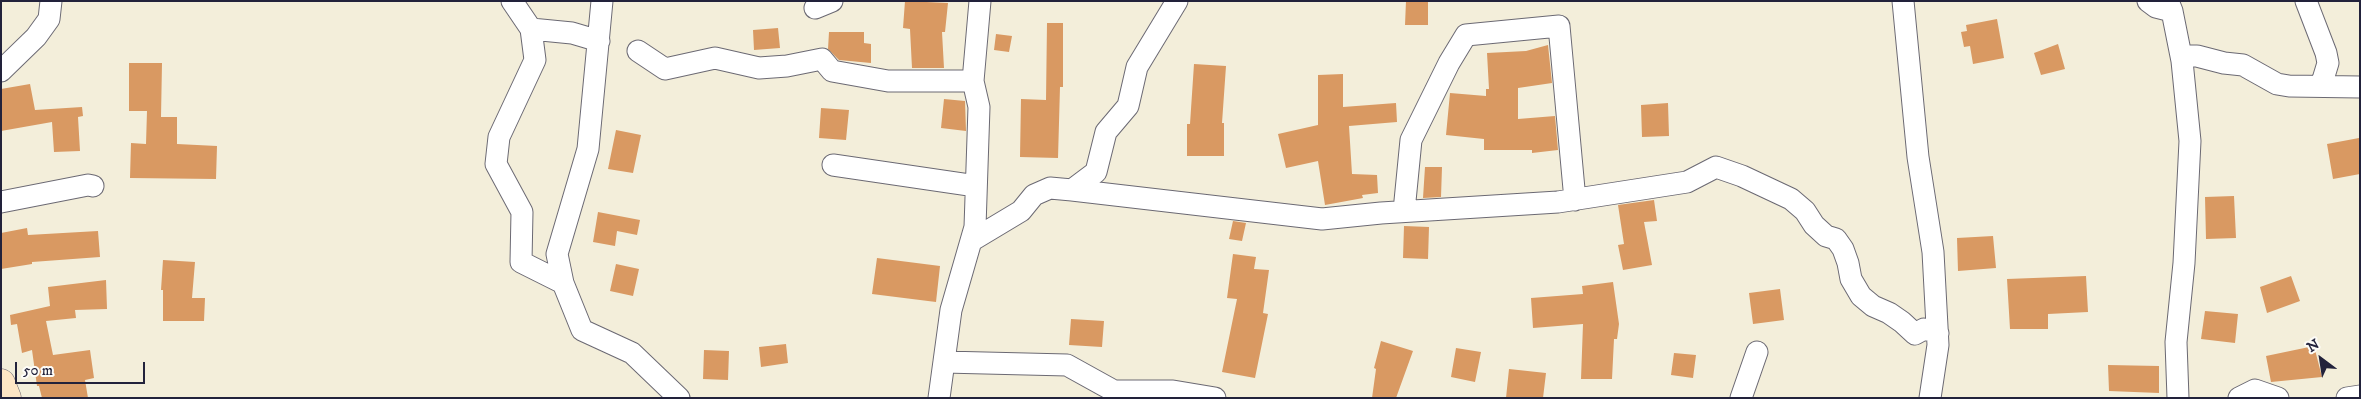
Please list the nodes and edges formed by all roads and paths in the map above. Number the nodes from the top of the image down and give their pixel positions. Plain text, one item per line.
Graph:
1 (51, 1) edge
2 (512, 1) edge
3 (602, 1) edge
4 (980, 1) edge
5 (1177, 1) edge
6 (1903, 1) edge
7 (2148, 1) edge
8 (2306, 1) edge
9 (2170, 6) edge
10 (531, 29) junction
11 (599, 41) junction
12 (638, 51) dead end
13 (2181, 56) junction
14 (1, 71) edge
15 (973, 81) junction
16 (2321, 86) junction
17 (2360, 87) edge
18 (833, 165) dead end
19 (93, 186) dead end
20 (976, 186) junction
21 (1072, 190) junction
22 (1575, 200) junction
23 (1, 202) edge
24 (1404, 211) junction
25 (971, 241) junction
26 (563, 283) junction
27 (1938, 333) junction
28 (1757, 352) dead end
29 (944, 362) junction
30 (2360, 396) edge
31 (679, 398) edge
32 (939, 398) edge
33 (1215, 398) edge
34 (1741, 398) edge
35 (1930, 398) edge
36 (2178, 398) edge
37 (2239, 398) edge
38 (2278, 398) edge
39 (2347, 398) edge

1 - 14 street
2 - 10 street
3 - 11 street
4 - 15 street
5 - 21 street
6 - 27 street
7 - 9 street
8 - 16 street
9 - 13 street
10 - 11 street
10 - 26 street
11 - 26 street
12 - 15 street
13 - 16 street
13 - 36 street
15 - 20 street
16 - 17 street
18 - 20 street
19 - 23 street
20 - 25 street
21 - 24 street
21 - 25 street
22 - 24 street
22 - 24 street
22 - 27 street
25 - 29 street
26 - 31 street
27 - 35 street
28 - 34 street
29 - 32 street
29 - 33 street
30 - 39 street
37 - 38 street

